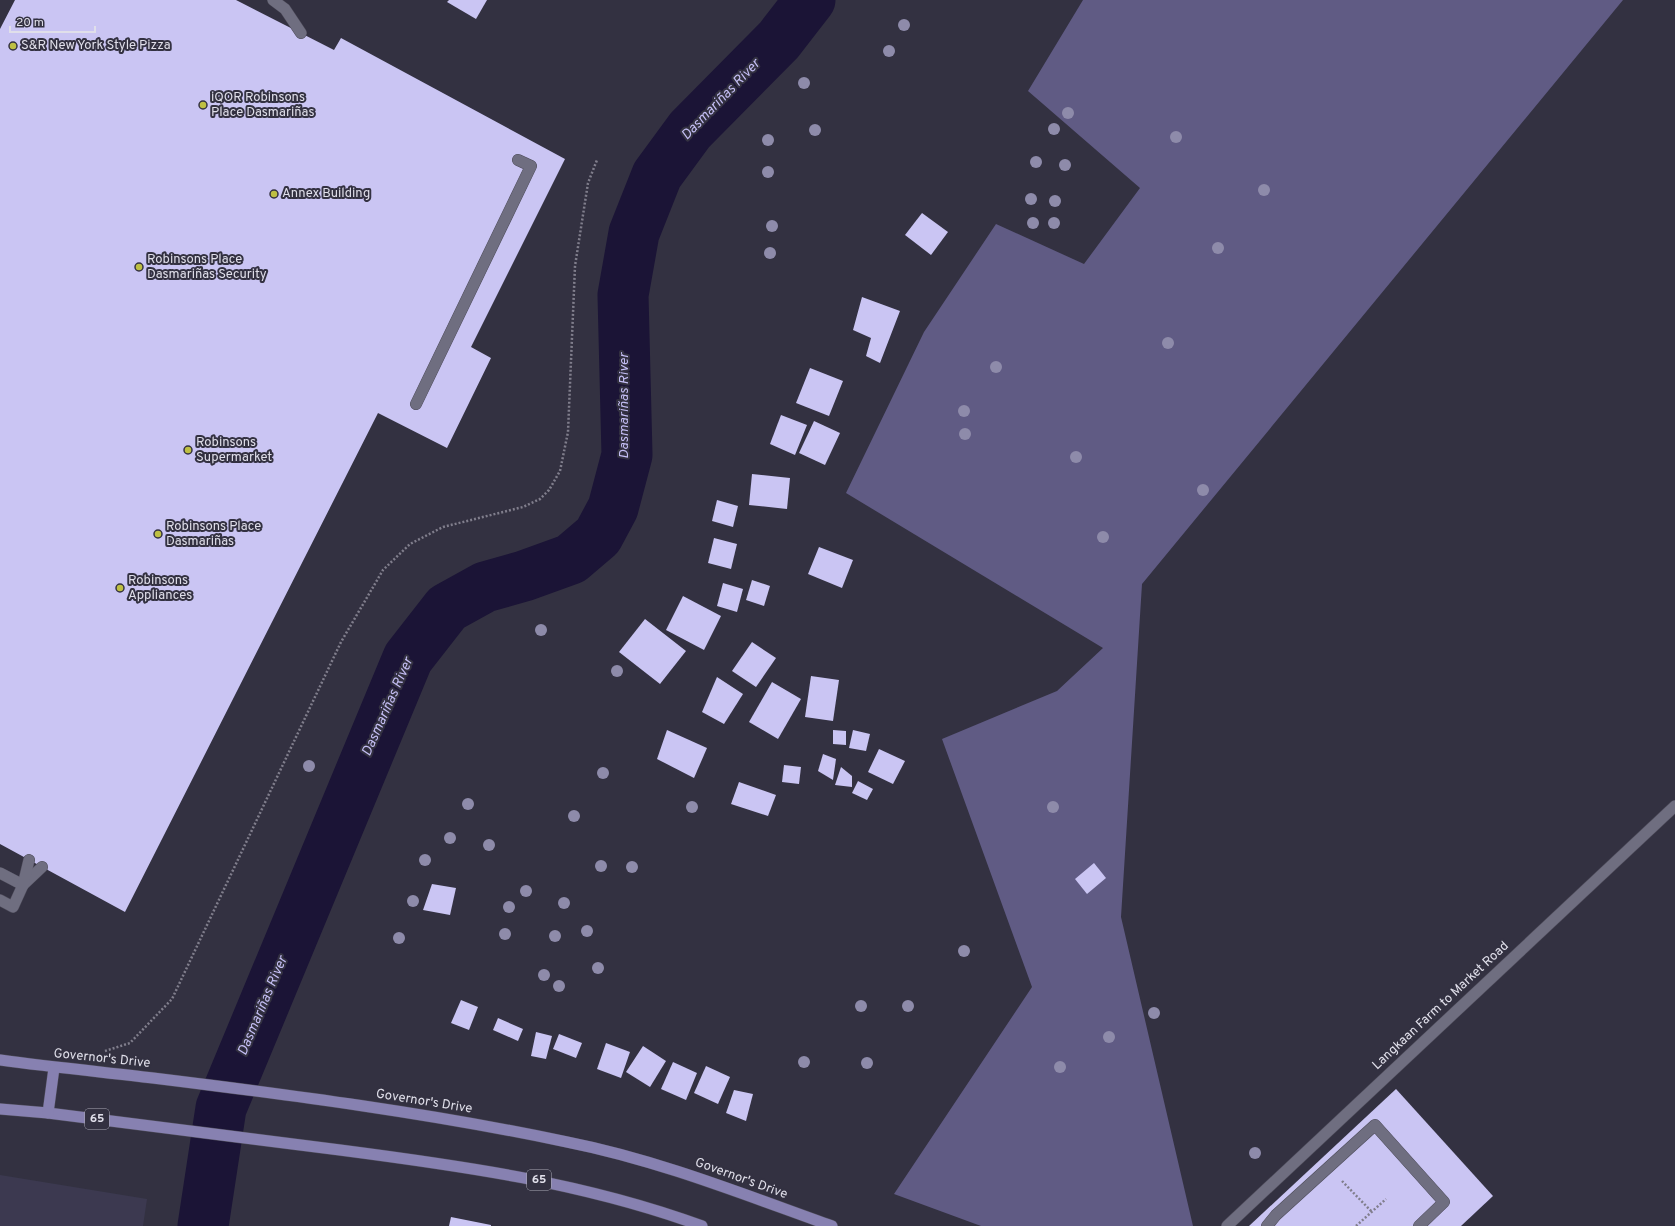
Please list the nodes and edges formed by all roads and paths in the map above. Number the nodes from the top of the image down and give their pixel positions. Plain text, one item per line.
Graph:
1 (273, 0) edge
2 (301, 33) dead end
3 (518, 160) dead end
4 (597, 160) dead end
5 (416, 404) dead end
6 (1675, 806) edge
7 (29, 860) dead end
8 (42, 867) dead end
9 (0, 873) edge
10 (23, 885) junction
11 (0, 900) edge
12 (103, 1052) dead end
13 (0, 1060) edge
14 (54, 1068) junction
15 (0, 1109) edge
16 (48, 1113) junction
17 (1340, 1178) dead end
18 (1386, 1199) dead end
19 (1372, 1212) junction
20 (702, 1226) edge
21 (832, 1226) edge
22 (1227, 1226) edge
23 (1267, 1226) edge
24 (1356, 1226) edge
25 (1419, 1226) edge

1 - 2 street
3 - 5 street
4 - 12 path
6 - 22 street, Langkaan Farm to Market Road
7 - 10 street
8 - 10 street
9 - 10 street
10 - 11 street
13 - 14 main road, Governor's Drive
14 - 16 main road
14 - 21 main road, Governor's Drive
15 - 16 main road, 65
16 - 20 main road, 65
17 - 19 path
18 - 19 path
19 - 24 path
23 - 25 street

